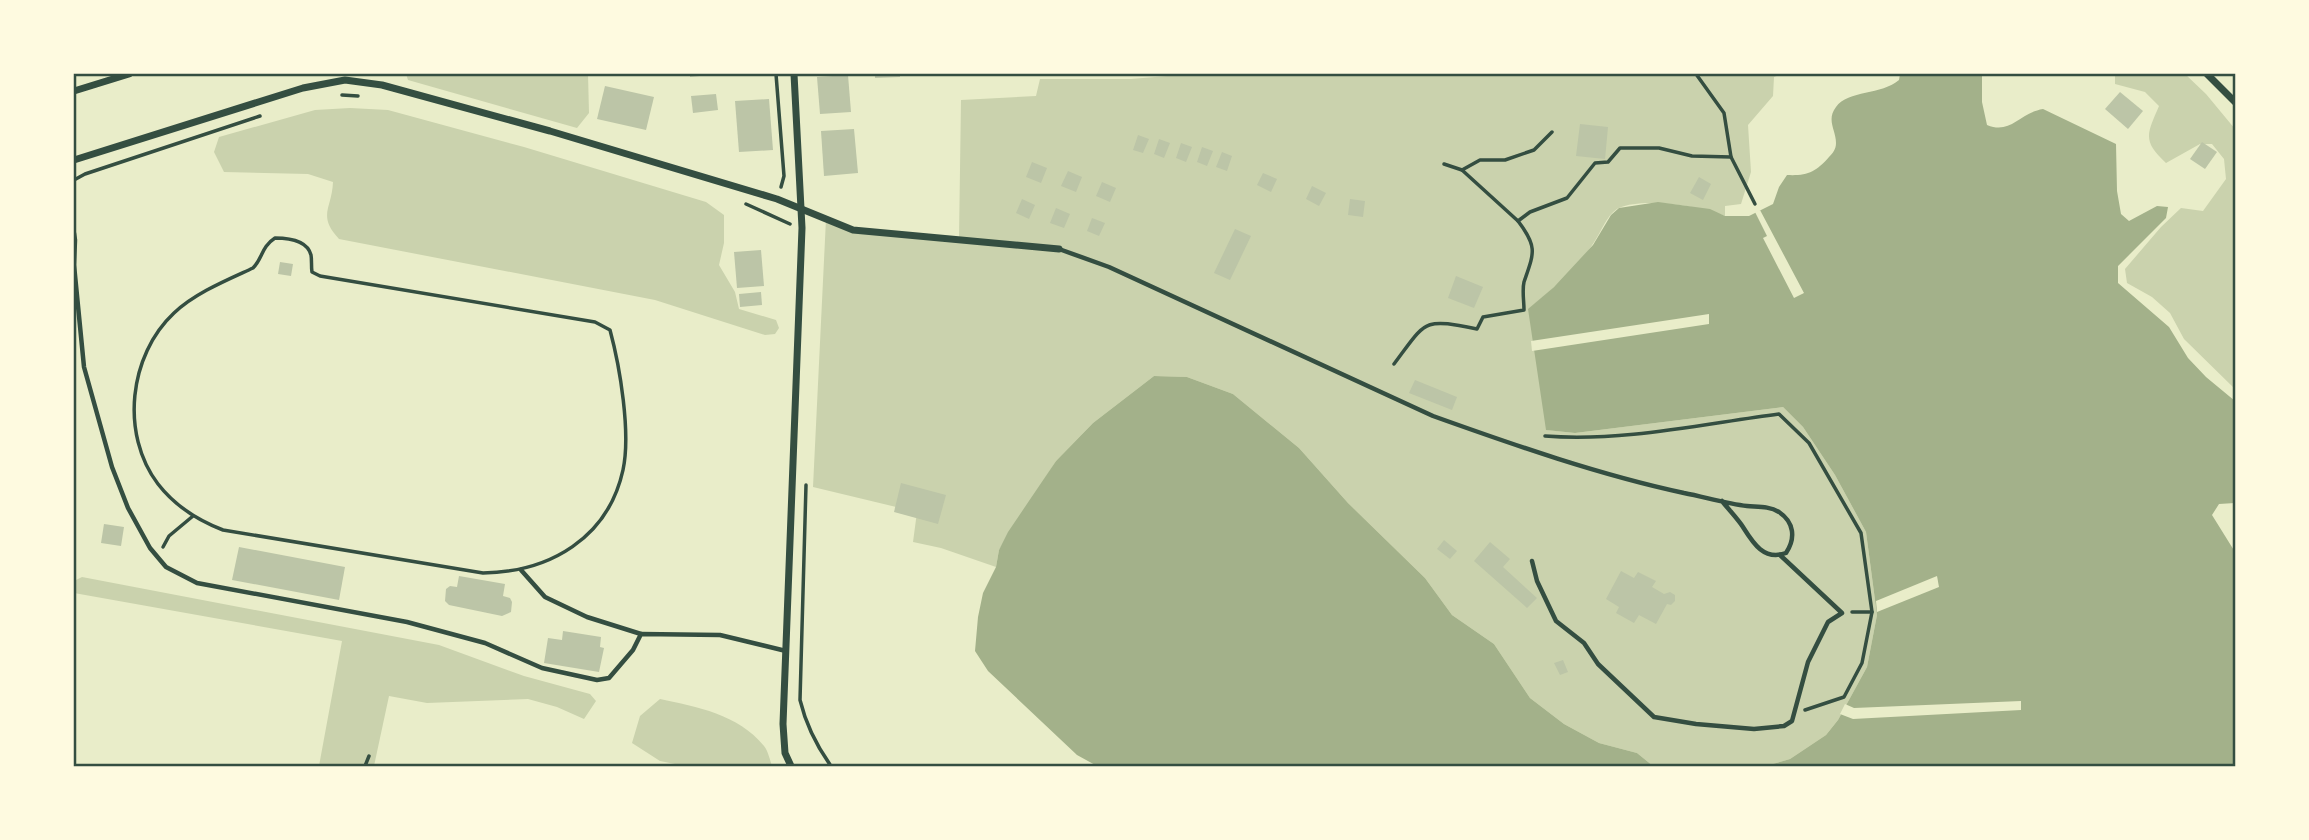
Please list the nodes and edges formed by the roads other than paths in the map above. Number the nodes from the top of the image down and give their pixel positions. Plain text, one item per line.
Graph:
1 (129, 74) edge
2 (794, 74) edge
3 (2207, 74) edge
4 (346, 77) edge
5 (74, 91) edge
6 (2235, 103) edge
7 (74, 160) edge
8 (802, 209) junction
9 (74, 233) edge
10 (1059, 249) joint
11 (1722, 501) junction
12 (1780, 555) junction
13 (1532, 561) dead end
14 (521, 570) road end
15 (641, 634) junction
16 (786, 652) junction
17 (791, 766) edge

1 - 5 street
2 - 8 street
3 - 6 street
4 - 7 street
4 - 8 street
8 - 10 street
8 - 16 street
9 - 15 lane
10 - 11 lane
11 - 12 lane
11 - 12 lane
12 - 13 lane
14 - 15 lane
15 - 16 lane
16 - 17 street

